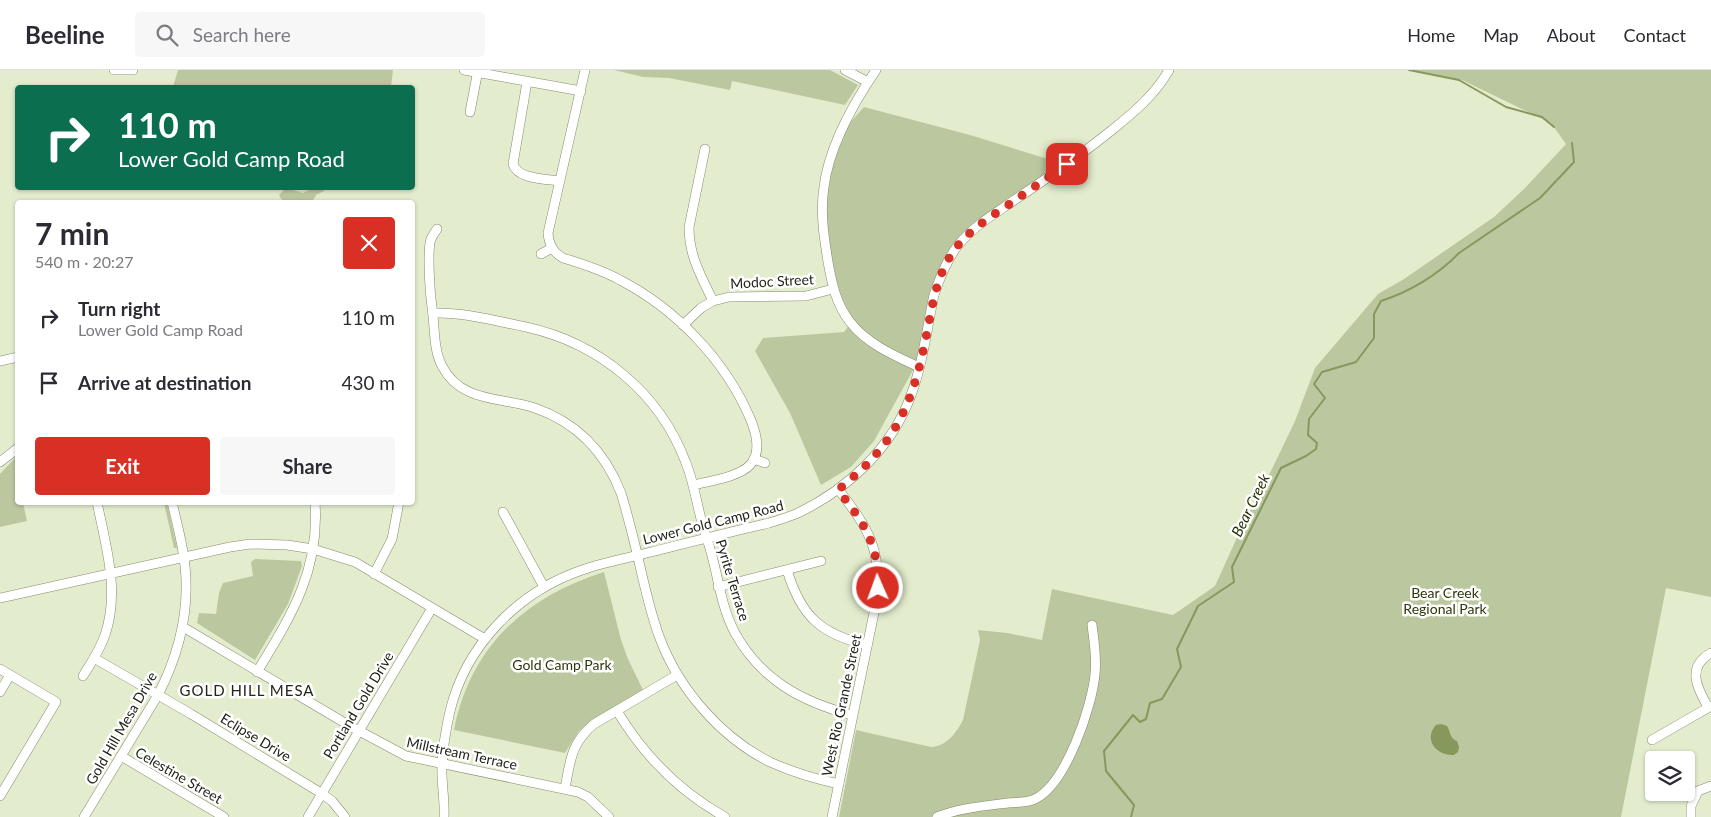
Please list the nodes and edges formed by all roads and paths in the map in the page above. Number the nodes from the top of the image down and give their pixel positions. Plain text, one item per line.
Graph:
1 (114, 70) edge
2 (133, 70) edge
3 (464, 70) edge
4 (585, 70) edge
5 (845, 70) edge
6 (876, 70) edge
7 (1169, 70) edge
8 (478, 71) edge
9 (527, 82) junction
10 (868, 82) junction
11 (581, 91) junction
12 (470, 112) dead end
13 (705, 149) dead end
14 (559, 181) junction
15 (437, 229) dead end
16 (552, 248) junction
17 (541, 254) dead end
18 (833, 289) junction
19 (712, 301) junction
20 (433, 313) junction
21 (683, 325) junction
22 (15, 358) edge
23 (0, 362) edge
24 (920, 367) junction
25 (15, 450) edge
26 (754, 459) junction
27 (0, 462) edge
28 (765, 463) dead end
29 (694, 485) junction
30 (838, 490) junction
31 (97, 505) edge
32 (173, 505) edge
33 (315, 505) edge
34 (398, 505) edge
35 (502, 512) dead end
36 (706, 538) junction
37 (313, 549) junction
38 (637, 555) junction
39 (184, 557) junction
40 (821, 561) dead end
41 (787, 570) junction
42 (111, 573) junction
43 (374, 574) junction
44 (544, 587) junction
45 (718, 587) junction
46 (0, 597) edge
47 (432, 608) junction
48 (1092, 625) dead end
49 (183, 627) junction
50 (485, 639) junction
51 (867, 644) junction
52 (1711, 653) edge
53 (94, 658) junction
54 (0, 669) edge
55 (257, 672) junction
56 (10, 675) junction
57 (677, 675) junction
58 (84, 676) dead end
59 (0, 692) edge
60 (158, 695) junction
61 (1709, 706) edge
62 (616, 711) junction
63 (852, 714) junction
64 (358, 731) junction
65 (1652, 740) dead end
66 (120, 756) junction
67 (442, 764) junction
68 (839, 784) junction
69 (1711, 786) edge
70 (565, 789) junction
71 (321, 793) junction
72 (0, 796) edge
73 (84, 817) edge
74 (224, 817) edge
75 (308, 817) edge
76 (345, 817) edge
77 (444, 817) edge
78 (609, 817) edge
79 (724, 817) edge
80 (832, 817) edge
81 (937, 817) edge
82 (1691, 817) edge

1 - 2 street
3 - 8 street
4 - 11 street
5 - 10 street
6 - 10 street
7 - 24 street, Lower Gold Camp Road
8 - 9 street
8 - 12 street
9 - 11 street
9 - 14 street
10 - 18 street
11 - 14 street
13 - 19 street, Modoc Street
14 - 16 street
15 - 20 street
16 - 17 street
16 - 21 street
18 - 19 street, Modoc Street
18 - 24 street
19 - 21 street, Modoc Street
20 - 29 street, Pyrite Terrace
20 - 38 street
21 - 26 street
22 - 23 street
24 - 30 street, Lower Gold Camp Road
25 - 27 street
26 - 28 street
26 - 29 street
29 - 36 street, Pyrite Terrace
30 - 36 street, Lower Gold Camp Road
30 - 51 street, West Rio Grande Street
31 - 42 street
32 - 39 street, Gold Hill Mesa Drive
33 - 37 street
34 - 43 street
35 - 44 street
36 - 38 street, Lower Gold Camp Road
36 - 45 street, Pyrite Terrace
37 - 39 street
37 - 43 street
37 - 55 street
38 - 44 street, Lower Gold Camp Road
38 - 57 street
39 - 42 street
39 - 49 street, Gold Hill Mesa Drive
40 - 41 street
41 - 45 street
41 - 51 street
42 - 46 street
42 - 53 street
43 - 47 street
44 - 50 street, Lower Gold Camp Road
45 - 63 street, Pyrite Terrace
47 - 50 street
47 - 64 street, Portland Gold Drive
48 - 81 street
49 - 55 street, Millstream Terrace
49 - 60 street, Gold Hill Mesa Drive
50 - 67 street, Lower Gold Camp Road
51 - 63 street, West Rio Grande Street
52 - 61 street
53 - 58 street
53 - 60 street, Eclipse Drive
54 - 56 street
55 - 64 street, Millstream Terrace
56 - 59 street
56 - 72 street
57 - 62 street
57 - 68 street
60 - 66 street, Gold Hill Mesa Drive
60 - 71 street, Eclipse Drive
61 - 65 street
62 - 70 street
62 - 79 street
63 - 68 street, West Rio Grande Street
64 - 67 street, Millstream Terrace
64 - 71 street, Portland Gold Drive
66 - 73 street, Gold Hill Mesa Drive
66 - 74 street, Celestine Street
67 - 70 street, Millstream Terrace
67 - 77 street, Lower Gold Camp Road
68 - 80 street, West Rio Grande Street
69 - 82 street
70 - 78 street, Millstream Terrace
71 - 75 street, Portland Gold Drive
71 - 76 street, Eclipse Drive

